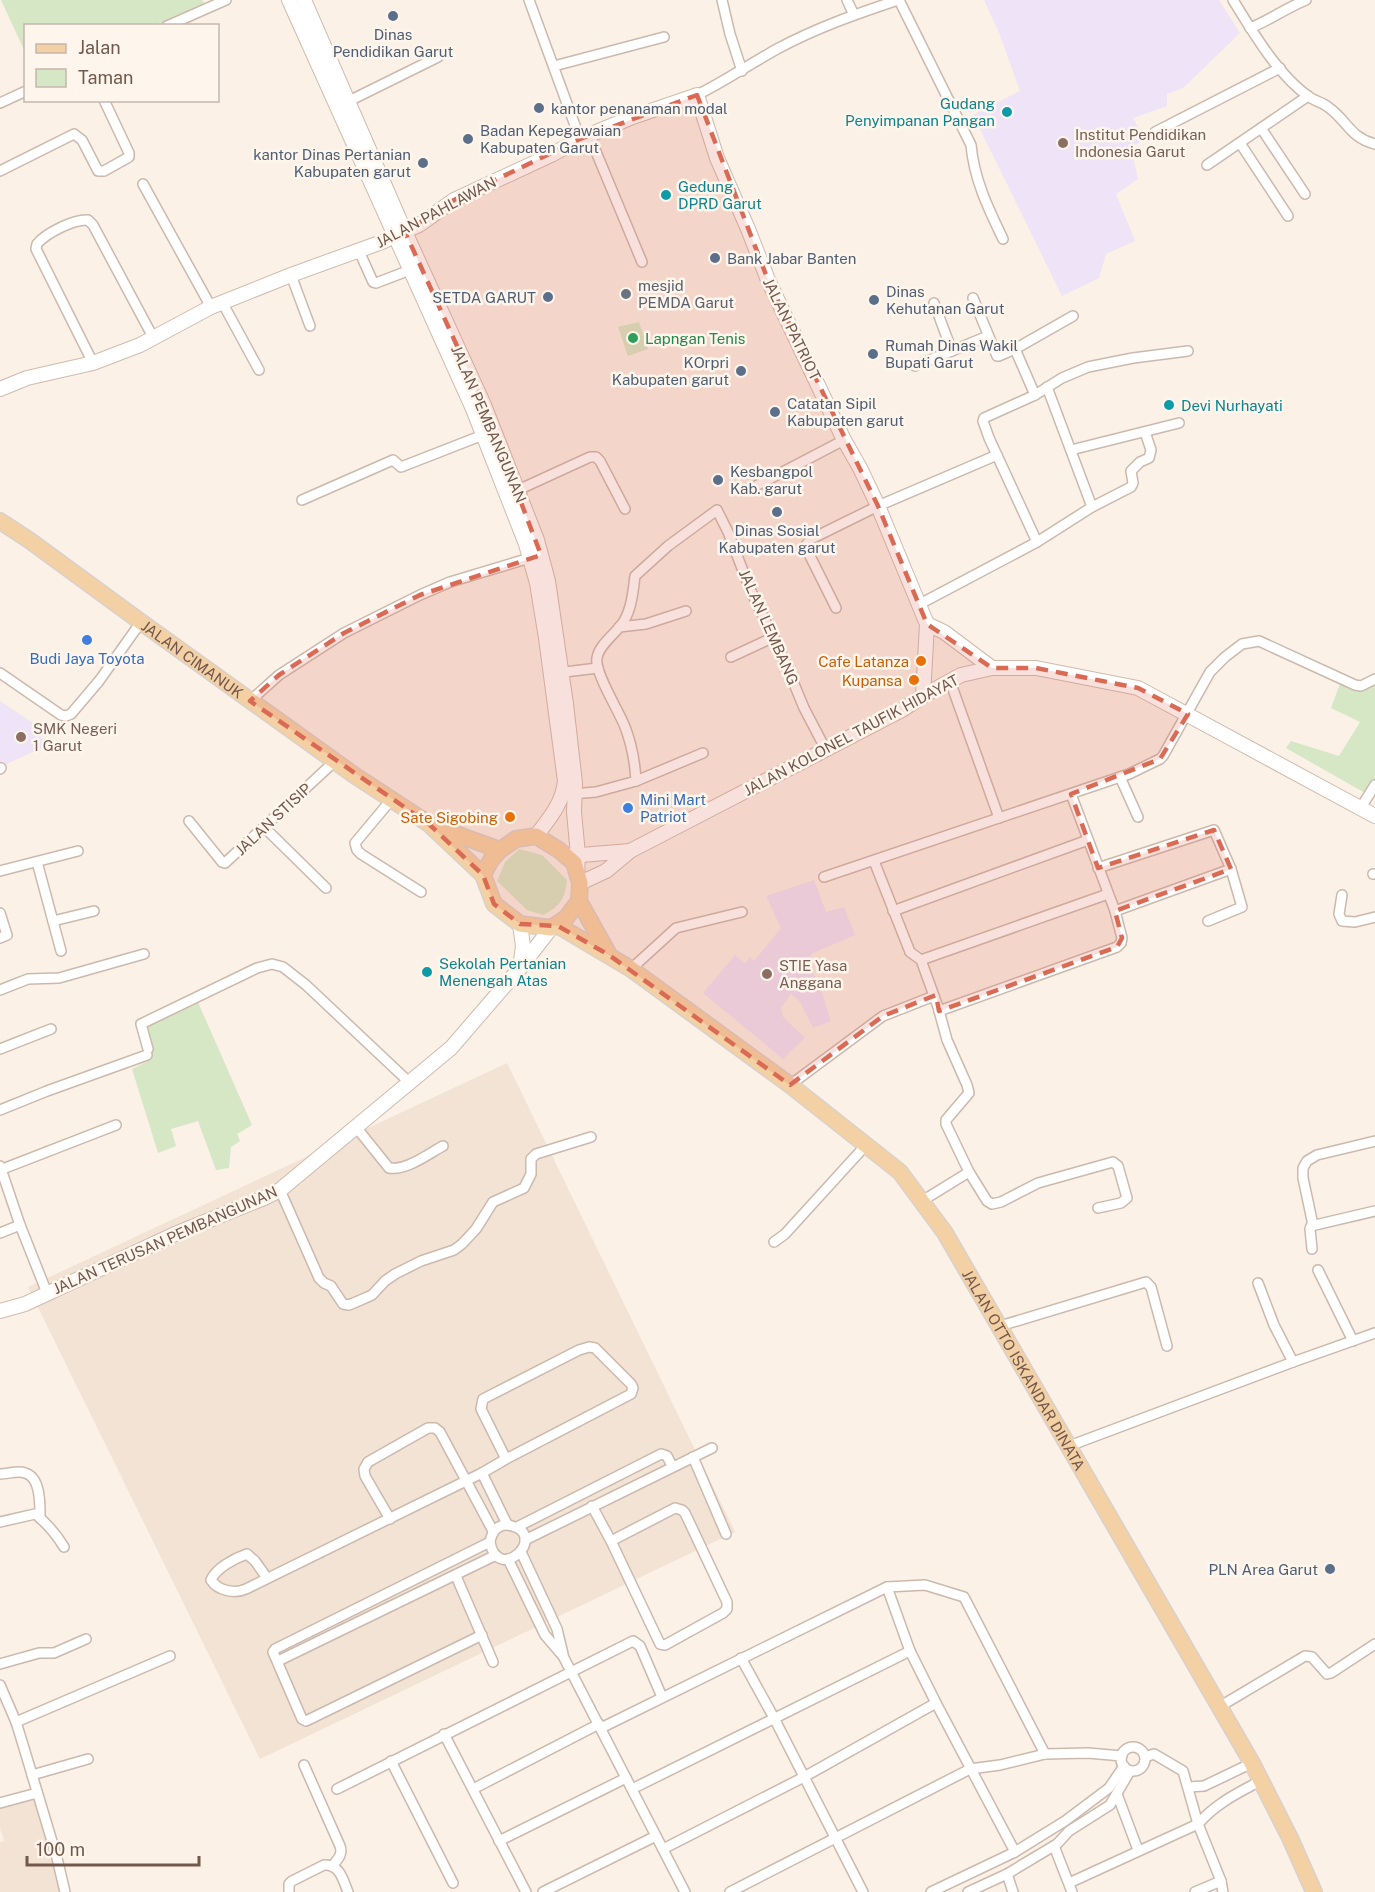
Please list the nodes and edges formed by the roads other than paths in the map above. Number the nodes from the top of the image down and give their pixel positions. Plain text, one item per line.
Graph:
1 (226, 0) edge
2 (289, 0) edge
3 (304, 0) edge
4 (529, 0) edge
5 (722, 0) edge
6 (847, 0) edge
7 (898, 0) edge
8 (1233, 0) edge
9 (1306, 0) edge
10 (854, 15) junction
11 (172, 24) edge
12 (1250, 28) junction
13 (664, 37) dead end
14 (438, 57) dead end
15 (554, 66) junction
16 (1280, 68) junction
17 (742, 71) junction
18 (24, 92) edge
19 (697, 95) junction
20 (1308, 96) junction
21 (349, 101) junction
22 (105, 102) edge
23 (0, 103) edge
24 (1261, 128) junction
25 (1155, 132) dead end
26 (585, 137) junction
27 (1240, 143) junction
28 (1375, 144) edge
29 (1207, 165) dead end
30 (0, 171) edge
31 (143, 184) dead end
32 (1305, 194) dead end
33 (1288, 216) dead end
34 (400, 234) junction
35 (1003, 239) dead end
36 (359, 250) junction
37 (642, 262) dead end
38 (410, 270) junction
39 (291, 275) junction
40 (421, 282) junction
41 (973, 298) dead end
42 (934, 303) dead end
43 (217, 304) junction
44 (1073, 316) dead end
45 (310, 326) dead end
46 (988, 336) junction
47 (154, 339) junction
48 (1015, 349) junction
49 (951, 351) junction
50 (1188, 351) dead end
51 (93, 363) junction
52 (915, 366) dead end
53 (259, 370) dead end
54 (1047, 387) junction
55 (0, 390) edge
56 (1035, 395) junction
57 (1179, 423) dead end
58 (484, 425) junction
59 (1145, 432) junction
60 (844, 440) junction
61 (1071, 450) junction
62 (997, 455) junction
63 (754, 487) dead end
64 (518, 490) junction
65 (302, 500) dead end
66 (878, 506) junction
67 (1092, 507) junction
68 (625, 509) dead end
69 (0, 521) edge
70 (1037, 542) junction
71 (536, 556) junction
72 (918, 605) junction
73 (836, 608) dead end
74 (686, 611) dead end
75 (141, 622) junction
76 (927, 624) junction
77 (619, 627) junction
78 (774, 638) junction
79 (731, 657) dead end
80 (598, 668) junction
81 (992, 668) junction
82 (0, 673) edge
83 (556, 673) junction
84 (1375, 679) edge
85 (950, 681) junction
86 (923, 696) junction
87 (250, 701) junction
88 (1188, 714) junction
89 (826, 750) junction
90 (703, 753) dead end
91 (335, 761) junction
92 (1120, 777) junction
93 (636, 781) junction
94 (1375, 785) edge
95 (569, 793) junction
96 (1071, 794) junction
97 (389, 797) junction
98 (556, 809) junction
99 (1360, 809) junction
100 (574, 812) junction
101 (1375, 816) edge
102 (1137, 817) dead end
103 (999, 818) junction
104 (189, 821) dead end
105 (429, 824) junction
106 (264, 827) junction
107 (536, 836) junction
108 (1088, 840) junction
109 (500, 850) junction
110 (78, 851) dead end
111 (630, 851) junction
112 (572, 856) junction
113 (874, 861) junction
114 (37, 862) junction
115 (1098, 868) junction
116 (1231, 869) junction
117 (0, 871) edge
118 (483, 875) junction
119 (579, 878) junction
120 (824, 878) dead end
121 (326, 888) dead end
122 (421, 892) dead end
123 (1108, 894) junction
124 (1342, 895) dead end
125 (579, 901) junction
126 (94, 911) dead end
127 (893, 911) junction
128 (742, 912) dead end
129 (1115, 912) junction
130 (0, 913) edge
131 (1375, 917) edge
132 (53, 921) junction
133 (1208, 921) dead end
134 (520, 924) junction
135 (554, 927) junction
136 (0, 938) edge
137 (61, 951) dead end
138 (144, 954) dead end
139 (609, 955) junction
140 (921, 960) junction
141 (520, 968) junction
142 (631, 969) junction
143 (0, 990) edge
144 (934, 996) junction
145 (939, 1011) junction
146 (51, 1029) dead end
147 (0, 1049) edge
148 (409, 1082) junction
149 (790, 1084) junction
150 (0, 1110) edge
151 (116, 1125) dead end
152 (356, 1127) junction
153 (591, 1137) dead end
154 (1375, 1141) edge
155 (866, 1145) junction
156 (443, 1146) dead end
157 (0, 1169) edge
158 (969, 1172) junction
159 (280, 1190) junction
160 (922, 1200) junction
161 (1098, 1208) dead end
162 (1375, 1210) edge
163 (20, 1225) junction
164 (1313, 1225) junction
165 (0, 1233) edge
166 (774, 1242) dead end
167 (1312, 1249) dead end
168 (1318, 1270) dead end
169 (1258, 1283) dead end
170 (47, 1293) junction
171 (0, 1311) edge
172 (1000, 1326) junction
173 (1375, 1333) edge
174 (1353, 1341) junction
175 (1167, 1346) dead end
176 (1293, 1362) junction
177 (1069, 1446) junction
178 (712, 1448) dead end
179 (693, 1457) junction
180 (506, 1459) junction
181 (672, 1466) junction
182 (482, 1473) junction
183 (0, 1474) edge
184 (467, 1481) junction
185 (592, 1506) junction
186 (40, 1518) junction
187 (390, 1519) junction
188 (0, 1522) edge
189 (507, 1524) junction
190 (517, 1527) junction
191 (493, 1531) junction
192 (726, 1533) dead end
193 (525, 1540) junction
194 (611, 1540) junction
195 (490, 1542) junction
196 (64, 1547) dead end
197 (521, 1552) junction
198 (496, 1556) junction
199 (508, 1559) junction
200 (456, 1576) junction
201 (267, 1578) junction
202 (887, 1587) junction
203 (379, 1597) junction
204 (385, 1610) junction
205 (482, 1635) junction
206 (86, 1639) dead end
207 (1375, 1644) edge
208 (910, 1651) junction
209 (170, 1656) dead end
210 (563, 1656) junction
211 (741, 1658) junction
212 (278, 1661) junction
213 (494, 1662) dead end
214 (0, 1664) edge
215 (572, 1672) junction
216 (0, 1685) edge
217 (662, 1697) junction
218 (936, 1703) junction
219 (1219, 1707) junction
220 (774, 1718) junction
221 (16, 1722) junction
222 (600, 1726) junction
223 (444, 1734) junction
224 (1046, 1754) junction
225 (1122, 1756) junction
226 (1145, 1757) junction
227 (88, 1760) dead end
228 (391, 1761) junction
229 (1252, 1763) junction
230 (304, 1765) dead end
231 (1127, 1768) junction
232 (970, 1769) junction
233 (32, 1775) junction
234 (626, 1778) junction
235 (804, 1778) junction
236 (1262, 1780) junction
237 (1189, 1787) junction
238 (337, 1789) dead end
239 (473, 1789) junction
240 (632, 1789) junction
241 (37, 1793) junction
242 (1117, 1794) junction
243 (0, 1803) edge
244 (1198, 1824) junction
245 (656, 1836) junction
246 (835, 1838) junction
247 (499, 1841) junction
248 (1054, 1846) junction
249 (663, 1849) junction
250 (1138, 1850) junction
251 (1015, 1852) junction
252 (333, 1865) junction
253 (1007, 1874) junction
254 (1221, 1881) junction
255 (453, 1883) dead end
256 (1071, 1888) edge
257 (64, 1892) edge
258 (289, 1892) edge
259 (348, 1892) edge
260 (526, 1892) edge
261 (543, 1892) edge
262 (685, 1892) edge
263 (730, 1892) edge
264 (863, 1892) edge
265 (932, 1892) edge
266 (968, 1892) edge
267 (1012, 1892) edge
268 (1195, 1892) edge
269 (1223, 1892) edge
270 (1314, 1892) edge

1 - 11 street
2 - 34 main road, JALAN PEMBANGUNAN
3 - 21 main road, JALAN PEMBANGUNAN
4 - 15 street
5 - 17 street
6 - 10 street
7 - 10 street, JALAN PAHLAWAN
7 - 35 street
8 - 12 street
9 - 12 street
10 - 17 street, JALAN PAHLAWAN
12 - 16 street
13 - 15 street
14 - 21 street
15 - 26 street
16 - 20 street
16 - 25 street
17 - 19 street, JALAN PAHLAWAN
18 - 23 street
19 - 26 main road, JALAN PAHLAWAN
19 - 60 main road, JALAN PATRIOT
20 - 24 street
20 - 28 street
21 - 34 main road, JALAN PEMBANGUNAN
22 - 30 street
24 - 27 street
24 - 32 street
26 - 34 main road, JALAN PAHLAWAN
26 - 37 street
27 - 29 street
27 - 33 street
31 - 43 street
34 - 36 main road, JALAN PAHLAWAN
34 - 38 main road, JALAN PEMBANGUNAN
34 - 40 main road, JALAN PEMBANGUNAN
36 - 38 street
36 - 39 main road, JALAN PAHLAWAN
38 - 40 main road, JALAN PEMBANGUNAN
39 - 43 main road, JALAN PAHLAWAN
39 - 45 street
40 - 58 main road, JALAN PEMBANGUNAN
41 - 46 street
42 - 49 street
43 - 47 main road, JALAN PAHLAWAN
43 - 53 street
44 - 48 street
46 - 48 street
46 - 49 street
47 - 51 main road, JALAN PAHLAWAN
47 - 51 street
48 - 56 street
49 - 52 street
50 - 54 street
51 - 55 main road, JALAN PAHLAWAN
54 - 56 street
54 - 61 street
56 - 62 street
57 - 59 street
58 - 64 main road, JALAN PEMBANGUNAN
58 - 65 street
58 - 71 main road, JALAN PEMBANGUNAN
59 - 61 street
59 - 67 street
60 - 63 street
60 - 66 main road, JALAN PATRIOT
61 - 67 street
62 - 66 street
62 - 70 street
64 - 68 street
64 - 71 main road, JALAN PEMBANGUNAN
66 - 72 main road, JALAN PATRIOT
66 - 73 street
67 - 70 street
69 - 75 main road, JALAN CIMANUK
70 - 72 street
71 - 83 main road, JALAN PEMBANGUNAN
71 - 87 street
72 - 76 main road, JALAN PATRIOT
74 - 77 street
75 - 82 street
75 - 87 main road, JALAN CIMANUK
76 - 81 main road
76 - 86 main road, JALAN PATRIOT
77 - 78 street, JALAN LEMBANG
77 - 80 street, JALAN LEMBANG
78 - 79 street
78 - 89 street, JALAN LEMBANG
80 - 83 street
80 - 93 street
81 - 85 main road, JALAN KOLONEL TAUFIK HIDAYAT
81 - 88 main road, JALAN KOLONEL TAUFIK HIDAYAT
83 - 95 main road, JALAN PEMBANGUNAN
84 - 88 street
85 - 86 main road, JALAN KOLONEL TAUFIK HIDAYAT
85 - 103 street
86 - 89 main road, JALAN KOLONEL TAUFIK HIDAYAT
87 - 91 main road, JALAN CIMANUK
88 - 92 street
88 - 99 main road, JALAN KOLONEL TAUFIK HIDAYAT
89 - 111 main road, JALAN KOLONEL TAUFIK HIDAYAT
90 - 93 street
91 - 97 main road, JALAN CIMANUK
91 - 106 street, JALAN STISIP
92 - 96 street
92 - 102 street
93 - 95 street
94 - 99 street
95 - 98 main road, JALAN PEMBANGUNAN
95 - 100 main road, JALAN PEMBANGUNAN
96 - 103 street
96 - 108 street
97 - 105 main road, JALAN CIMANUK
97 - 122 street
98 - 100 main road
98 - 107 main road, JALAN PEMBANGUNAN
99 - 101 main road, JALAN KOLONEL TAUFIK HIDAYAT
100 - 112 main road, JALAN PEMBANGUNAN
103 - 113 street
104 - 106 street, JALAN STISIP
105 - 109 main road
105 - 118 main road
106 - 121 street
107 - 109 main road
107 - 112 main road
108 - 115 street
108 - 127 street
109 - 118 main road
110 - 114 street
111 - 112 main road
111 - 119 main road
112 - 119 main road
113 - 120 street
113 - 127 street
114 - 117 street
114 - 132 street
115 - 116 street
115 - 123 street
116 - 129 street
116 - 133 street
118 - 134 main road
119 - 125 main road
123 - 129 street
123 - 140 street
124 - 131 street
125 - 135 main road
125 - 139 main road
126 - 132 street
127 - 140 street
128 - 142 street
129 - 145 street
130 - 136 street
132 - 137 street
134 - 135 main road
134 - 141 main road
135 - 139 main road, JALAN OTTO ISKANDAR DINATA
135 - 141 main road, JALAN TERUSAN PEMBANGUNAN
138 - 143 street
139 - 142 main road, JALAN OTTO ISKANDAR DINATA
140 - 144 street
141 - 148 main road, JALAN TERUSAN PEMBANGUNAN
142 - 149 main road, JALAN OTTO ISKANDAR DINATA
144 - 145 street
144 - 149 street
145 - 158 street
146 - 147 street
148 - 150 street
148 - 152 main road, JALAN TERUSAN PEMBANGUNAN
149 - 155 main road, JALAN OTTO ISKANDAR DINATA
151 - 157 street
152 - 156 street
152 - 159 main road, JALAN TERUSAN PEMBANGUNAN
153 - 159 street
154 - 164 street
155 - 160 main road, JALAN OTTO ISKANDAR DINATA
155 - 166 street
157 - 163 street
158 - 160 street
158 - 161 street
159 - 170 main road, JALAN TERUSAN PEMBANGUNAN
160 - 172 main road, JALAN OTTO ISKANDAR DINATA
162 - 164 street
163 - 165 street
163 - 170 street
164 - 167 street
168 - 174 street
169 - 176 street
170 - 171 main road, JALAN TERUSAN PEMBANGUNAN
172 - 175 street
172 - 177 main road, JALAN OTTO ISKANDAR DINATA
173 - 174 street
174 - 176 street
176 - 177 street
177 - 219 main road, JALAN OTTO ISKANDAR DINATA
178 - 179 street
179 - 181 street
179 - 192 street
180 - 180 street
180 - 182 street
181 - 185 street
181 - 190 street
182 - 184 street
182 - 189 street
183 - 186 street
184 - 187 street
184 - 187 street
184 - 191 street
185 - 193 street
185 - 194 street
186 - 188 street
186 - 196 street
187 - 201 street
189 - 190 street
189 - 191 street
190 - 193 street
191 - 195 street
193 - 197 street
194 - 194 street
195 - 198 street
195 - 203 street
197 - 199 street
197 - 210 street
198 - 199 street
198 - 200 street
199 - 210 street
200 - 204 street
200 - 205 street
201 - 201 street
202 - 208 street
202 - 211 street
202 - 224 street
203 - 204 street
203 - 212 street
204 - 212 street
205 - 212 street
205 - 213 street
206 - 214 street
207 - 219 street
208 - 218 street
208 - 220 street
209 - 221 street
210 - 215 street
211 - 217 street
211 - 220 street
215 - 217 street
215 - 222 street
215 - 223 street
216 - 221 street
217 - 222 street
218 - 232 street
218 - 235 street
219 - 229 main road, JALAN OTTO ISKANDAR DINATA
220 - 235 street
220 - 240 street
221 - 233 street
222 - 234 street
222 - 239 street
223 - 228 street
223 - 239 street
224 - 225 street
224 - 232 street
225 - 226 street
225 - 231 street
226 - 231 street
226 - 237 street
227 - 233 street
228 - 238 street
228 - 255 street
229 - 236 main road, JALAN OTTO ISKANDAR DINATA
229 - 237 street
230 - 252 street
231 - 242 street
231 - 251 street
232 - 246 street
232 - 251 street
233 - 241 street
234 - 240 street
234 - 247 street
235 - 246 street
235 - 249 street
236 - 244 street
236 - 270 main road, JALAN OTTO ISKANDAR DINATA
237 - 244 street
239 - 247 street
240 - 245 street
241 - 243 street
241 - 257 street
242 - 248 street
242 - 250 street
244 - 250 street
244 - 254 street
245 - 249 street
245 - 261 street
246 - 263 street
246 - 264 street
247 - 260 street
248 - 253 street
248 - 256 street
249 - 262 street
250 - 256 street
251 - 265 street
252 - 258 street
252 - 259 street
253 - 266 street
253 - 267 street
254 - 268 street
254 - 269 street

